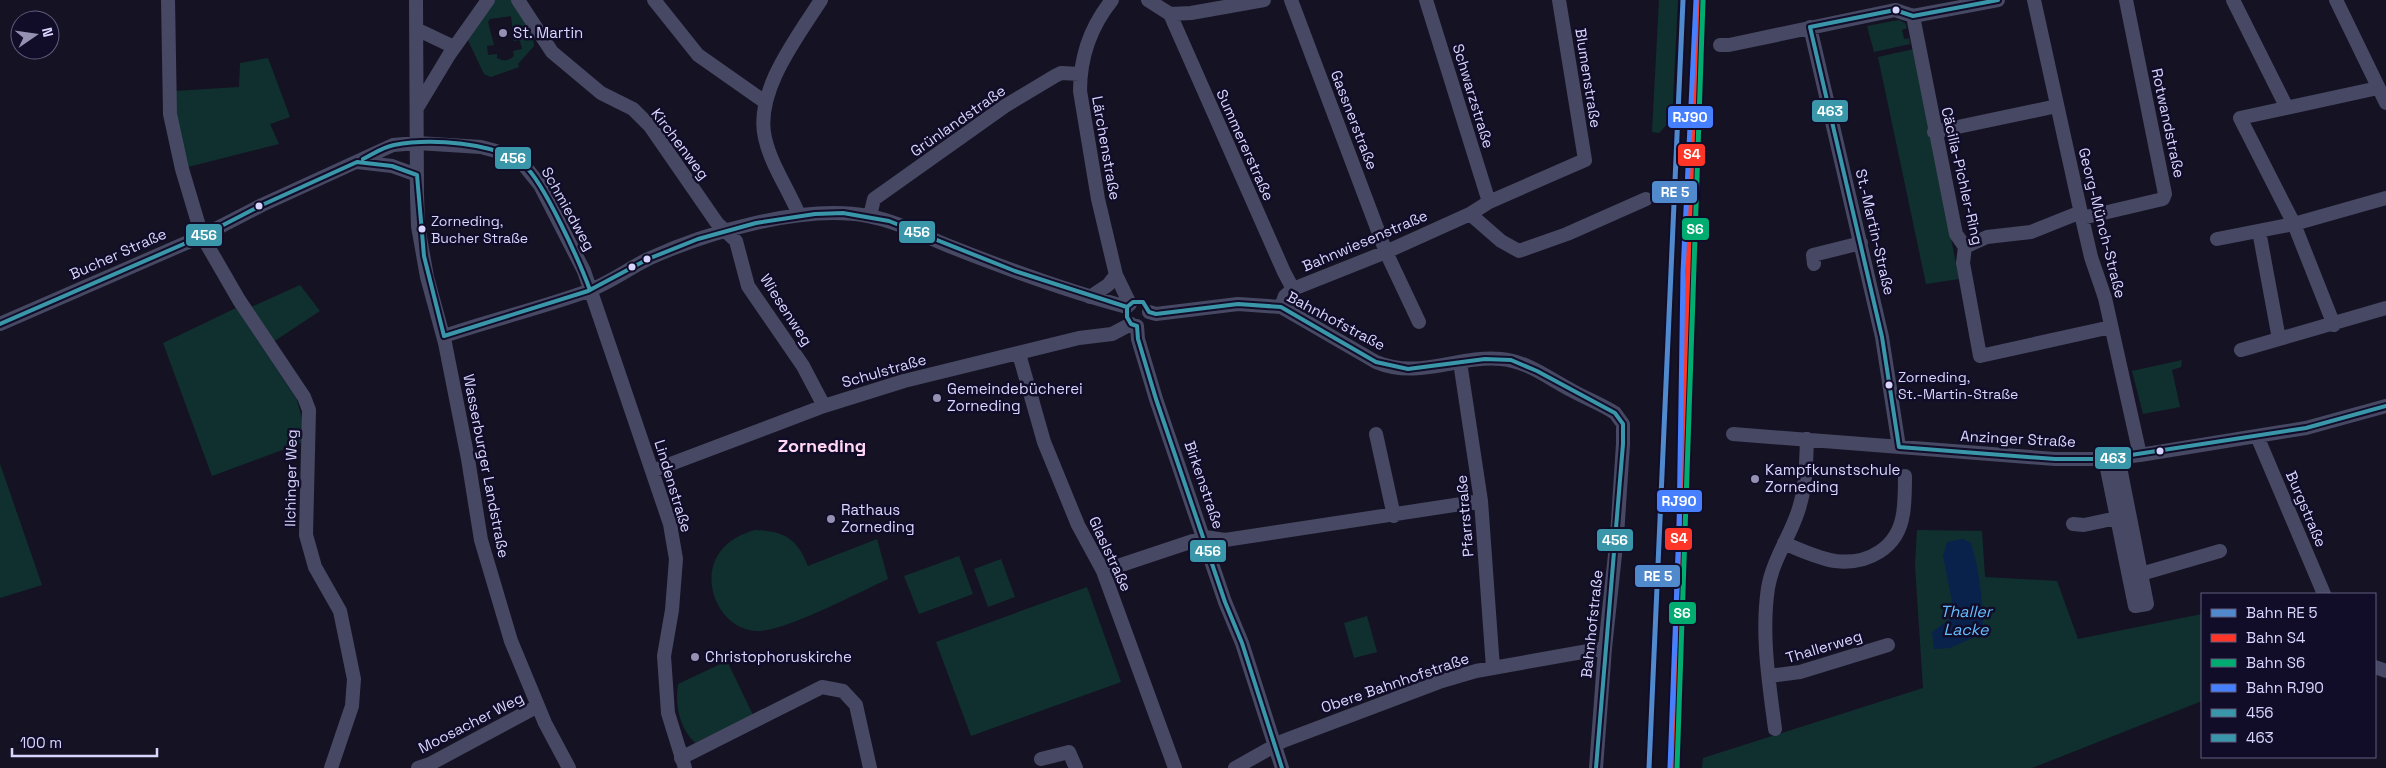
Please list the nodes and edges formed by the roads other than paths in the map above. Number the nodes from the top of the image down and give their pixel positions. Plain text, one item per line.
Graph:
1 (168, 0) edge
2 (416, 0) edge
3 (488, 0) edge
4 (518, 0) edge
5 (654, 0) edge
6 (821, 0) edge
7 (1112, 0) edge
8 (1148, 0) edge
9 (1264, 0) edge
10 (1291, 0) edge
11 (1426, 0) edge
12 (1558, 0) edge
13 (1998, 0) edge
14 (2034, 0) edge
15 (2126, 0) edge
16 (2234, 0) edge
17 (2336, 0) edge
18 (1170, 14) junction
19 (1912, 16) junction
20 (1810, 27) junction
21 (416, 28) junction
22 (1720, 45) dead end
23 (454, 47) junction
24 (1080, 74) junction
25 (2378, 88) junction
26 (766, 102) junction
27 (2386, 103) edge
28 (2057, 106) junction
29 (2287, 108) junction
30 (416, 109) junction
31 (1934, 132) junction
32 (417, 144) junction
33 (1585, 160) joint
34 (357, 162) junction
35 (417, 175) junction
36 (2386, 198) edge
37 (1646, 199) dead end
38 (1489, 202) junction
39 (1470, 214) junction
40 (799, 215) junction
41 (2081, 215) junction
42 (870, 216) junction
43 (2294, 224) junction
44 (726, 231) junction
45 (2258, 231) junction
46 (202, 236) junction
47 (2217, 239) dead end
48 (1861, 243) junction
49 (1964, 247) junction
50 (1386, 252) junction
51 (1814, 264) dead end
52 (1116, 275) junction
53 (1293, 289) junction
54 (590, 290) junction
55 (1090, 297) junction
56 (1129, 305) junction
57 (1281, 307) junction
58 (2386, 308) edge
59 (1149, 312) junction
60 (1419, 322) dead end
61 (0, 324) edge
62 (1134, 325) junction
63 (2334, 325) junction
64 (2111, 327) junction
65 (444, 336) junction
66 (2279, 339) junction
67 (2241, 350) dead end
68 (1019, 354) junction
69 (1460, 362) junction
70 (824, 406) junction
71 (2386, 406) edge
72 (1376, 434) dead end
73 (1733, 434) dead end
74 (2257, 436) junction
75 (1808, 439) junction
76 (1899, 447) junction
77 (2140, 455) junction
78 (2111, 458) junction
79 (652, 471) junction
80 (1905, 476) dead end
81 (1481, 501) junction
82 (1394, 516) junction
83 (2123, 517) junction
84 (2073, 524) dead end
85 (1205, 537) junction
86 (1784, 543) junction
87 (2220, 551) dead end
88 (1103, 571) junction
89 (2324, 593) edge
90 (1888, 645) dead end
91 (1605, 648) junction
92 (1494, 668) junction
93 (1769, 676) junction
94 (538, 706) junction
95 (1775, 729) dead end
96 (1275, 745) junction
97 (1042, 760) dead end
98 (683, 763) edge
99 (330, 768) edge
100 (418, 768) edge
101 (569, 768) edge
102 (870, 768) edge
103 (1076, 768) edge
104 (1175, 768) edge
105 (1235, 768) edge
106 (1282, 768) edge
107 (1596, 768) edge

1 - 46 street, Ilchinger Weg
2 - 21 street, Wasserburger Landstraße
3 - 23 street
4 - 44 street, Kirchenweg
5 - 26 street
6 - 26 street
7 - 24 street, Lärchenstraße
8 - 18 street
9 - 18 street
10 - 50 street, Gassnerstraße
11 - 38 street, Schwarzstraße
12 - 33 street, Blumenstraße
13 - 19 street
14 - 28 street, Georg-Münch-Straße
15 - 41 street, Rotwandstraße
16 - 29 street
17 - 25 street
18 - 53 street, Summererstraße
19 - 20 street
19 - 31 street, Cäcilia-Pichler-Ring
20 - 22 street
20 - 48 street, St.-Martin-Straße
21 - 23 street
21 - 30 street, Wasserburger Landstraße
23 - 30 street
24 - 42 street, Grünlandstraße
24 - 52 street, Lärchenstraße
25 - 27 street
25 - 29 street
26 - 40 street
28 - 31 street
28 - 41 street, Georg-Münch-Straße
29 - 43 street
30 - 32 street, Wasserburger Landstraße
31 - 49 street, Cäcilia-Pichler-Ring
32 - 34 street, Bucher Straße
32 - 35 street, Wasserburger Landstraße
32 - 54 street, Schmiedweg
33 - 38 street, Bahnwiesenstraße
34 - 35 street
34 - 46 street, Bucher Straße
35 - 65 street, Wasserburger Landstraße
36 - 43 street
37 - 39 street
38 - 39 street, Bahnwiesenstraße
39 - 50 street, Bahnwiesenstraße
40 - 42 street
40 - 44 street
41 - 49 street, Rotwandstraße
41 - 64 street, Georg-Münch-Straße
42 - 55 street
43 - 45 street
43 - 63 street
44 - 54 street
44 - 70 street, Wiesenweg
45 - 47 street
45 - 66 street
46 - 61 street, Bucher Straße
46 - 99 street, Ilchinger Weg
48 - 51 street
48 - 76 street, St.-Martin-Straße
49 - 64 street, Cäcilia-Pichler-Ring
50 - 53 street, Bahnwiesenstraße
50 - 60 street, Gassnerstraße
52 - 55 street
52 - 56 street, Lärchenstraße
53 - 57 street, Bahnwiesenstraße
54 - 65 street
54 - 79 street, Lindenstraße
55 - 56 street
56 - 59 street
56 - 62 street
57 - 59 street, Bahnhofstraße
57 - 69 street, Bahnhofstraße
58 - 63 street
59 - 62 street
62 - 68 street, Schulstraße
62 - 85 street, Birkenstraße
63 - 66 street
64 - 77 street, Georg-Münch-Straße
65 - 94 street, Wasserburger Landstraße
66 - 67 street
68 - 70 street, Schulstraße
68 - 88 street, Glaslstraße
69 - 81 street, Pfarrstraße
69 - 91 street, Bahnhofstraße
70 - 79 street, Schulstraße
71 - 74 street, Anzinger Straße
72 - 82 street
73 - 75 street, Anzinger Straße
74 - 77 street, Anzinger Straße
74 - 89 street, Burgstraße
75 - 76 street, Anzinger Straße
75 - 86 street
76 - 78 street, Anzinger Straße
77 - 78 street, Anzinger Straße
78 - 83 street
79 - 98 street, Lindenstraße
80 - 86 street
81 - 82 street
81 - 92 street, Pfarrstraße
82 - 85 street
83 - 84 street
83 - 87 street
85 - 88 street
85 - 96 street, Birkenstraße
86 - 93 street
88 - 104 street, Glaslstraße
90 - 93 street, Thallerweg
91 - 92 street, Obere Bahnhofstraße
91 - 107 street, Bahnhofstraße
92 - 96 street, Obere Bahnhofstraße
93 - 95 street
94 - 100 street, Moosacher Weg
94 - 101 street, Wasserburger Landstraße
96 - 105 street, Obere Bahnhofstraße
96 - 106 street, Birkenstraße
97 - 103 street
98 - 102 street, Lindenstraße

